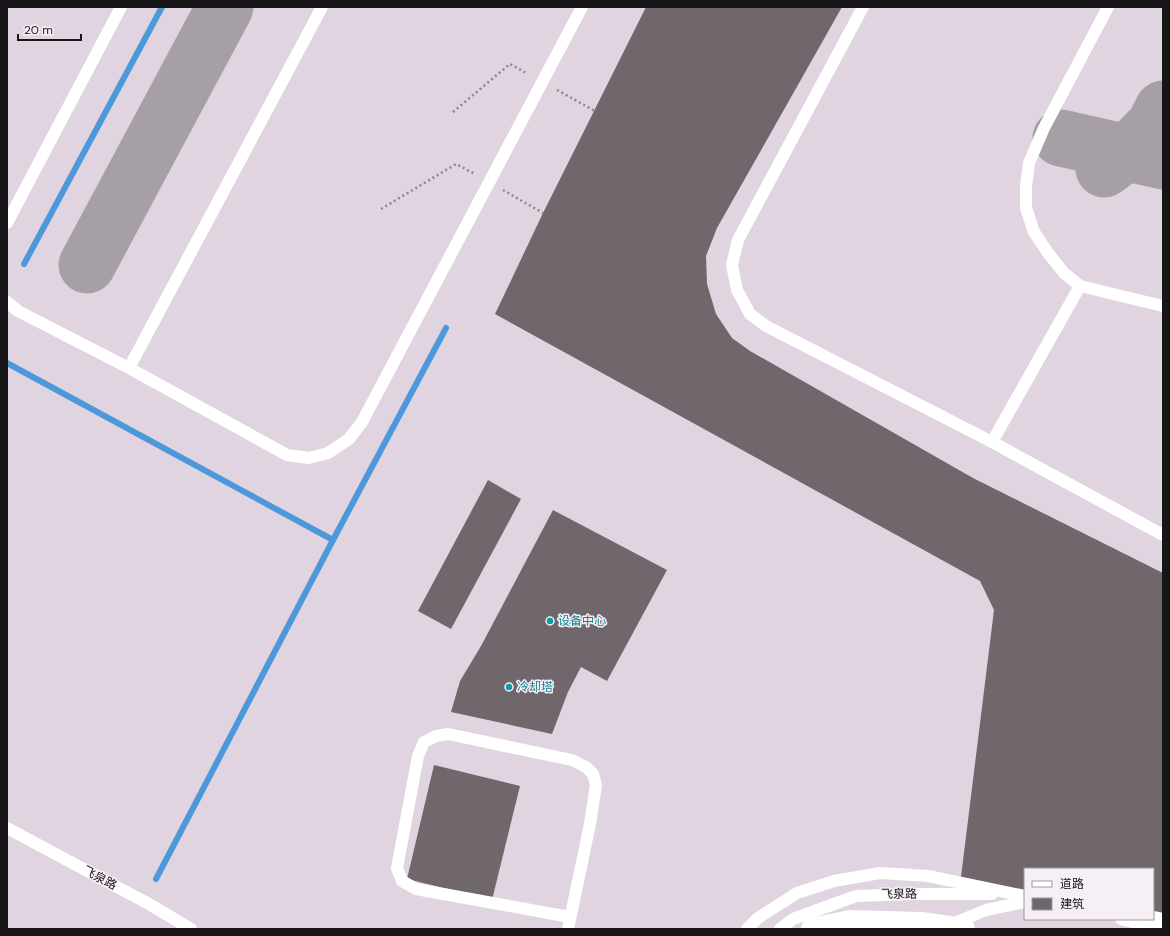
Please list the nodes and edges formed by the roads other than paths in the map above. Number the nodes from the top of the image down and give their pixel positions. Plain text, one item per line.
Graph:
1 (121, 7) edge
2 (322, 7) edge
3 (582, 7) edge
4 (863, 7) edge
5 (1108, 7) edge
6 (7, 223) edge
7 (1080, 286) junction
8 (7, 302) edge
9 (1163, 306) edge
10 (129, 368) junction
11 (992, 442) junction
12 (1163, 535) edge
13 (7, 828) edge
14 (1024, 895) edge
15 (1024, 895) edge
16 (1024, 902) edge
17 (570, 916) junction
18 (1125, 920) edge
19 (191, 929) edge
20 (568, 929) edge
21 (747, 929) edge
22 (780, 929) edge
23 (812, 929) edge
24 (939, 929) edge
25 (964, 929) edge
26 (1158, 929) edge

1 - 6 lane
2 - 10 lane
3 - 10 lane
4 - 11 lane
5 - 7 lane
7 - 9 lane
7 - 11 lane
8 - 10 lane
11 - 12 lane
13 - 19 lane, 飞泉路
14 - 21 lane
15 - 22 lane, 飞泉路
16 - 24 lane
17 - 17 lane
17 - 20 lane
18 - 26 lane
23 - 25 street

